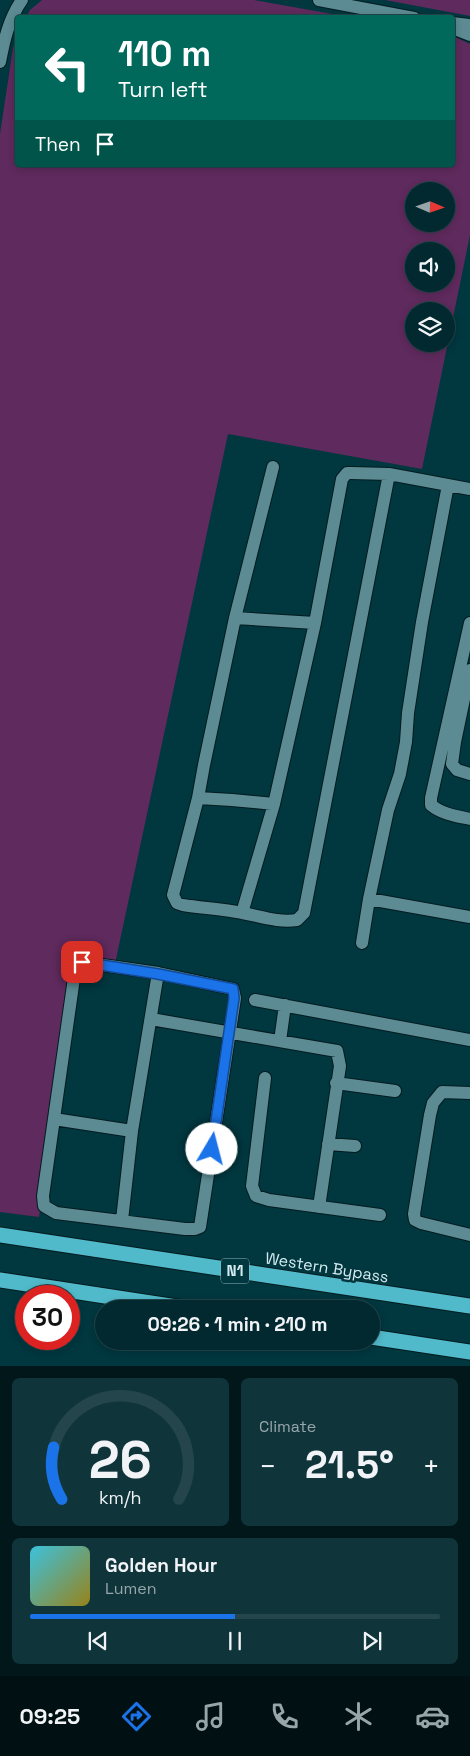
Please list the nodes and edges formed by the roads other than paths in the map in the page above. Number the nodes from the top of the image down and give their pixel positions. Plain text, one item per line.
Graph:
1 (22, 0) edge
2 (319, 0) edge
3 (398, 15) edge
4 (455, 23) edge
5 (470, 25) edge
6 (455, 29) edge
7 (470, 36) edge
8 (0, 62) edge
9 (273, 467) dead end
10 (389, 474) junction
11 (448, 485) junction
12 (470, 489) edge
13 (235, 618) junction
14 (315, 623) junction
15 (470, 623) edge
16 (470, 670) edge
17 (470, 774) edge
18 (198, 798) junction
19 (274, 804) junction
20 (470, 819) edge
21 (369, 899) junction
22 (242, 913) junction
23 (470, 918) edge
24 (362, 943) dead end
25 (158, 974) junction
26 (256, 1000) dead end
27 (285, 1006) junction
28 (151, 1019) junction
29 (229, 1033) junction
30 (470, 1040) edge
31 (280, 1041) junction
32 (265, 1078) dead end
33 (336, 1083) junction
34 (395, 1090) dead end
35 (470, 1093) edge
36 (54, 1119) junction
37 (132, 1130) junction
38 (328, 1144) junction
39 (355, 1146) dead end
40 (319, 1207) junction
41 (380, 1216) dead end
42 (122, 1220) junction
43 (0, 1235) edge
44 (470, 1235) edge
45 (0, 1280) edge
46 (131, 1300) edge
47 (470, 1306) edge
48 (380, 1338) edge
49 (470, 1352) edge

1 - 8 street
2 - 3 street
4 - 5 street
6 - 7 street
9 - 13 street
10 - 11 street
10 - 14 street
10 - 22 street
11 - 12 street
11 - 21 street
13 - 14 street
13 - 18 street
14 - 19 street
15 - 20 street
16 - 17 street
18 - 19 street
18 - 22 street
19 - 22 street
21 - 23 street
21 - 24 street
25 - 28 street
25 - 29 street
25 - 36 street
26 - 27 street
27 - 30 street
27 - 31 street
28 - 29 street
28 - 37 street
29 - 31 street
29 - 42 street
31 - 33 street
32 - 40 street
33 - 34 street
33 - 38 street
35 - 44 street
36 - 37 street
36 - 42 street
37 - 42 street
38 - 39 street
38 - 40 street
40 - 41 street
43 - 47 highway, Western Bypass / N1
45 - 46 highway
48 - 49 highway

